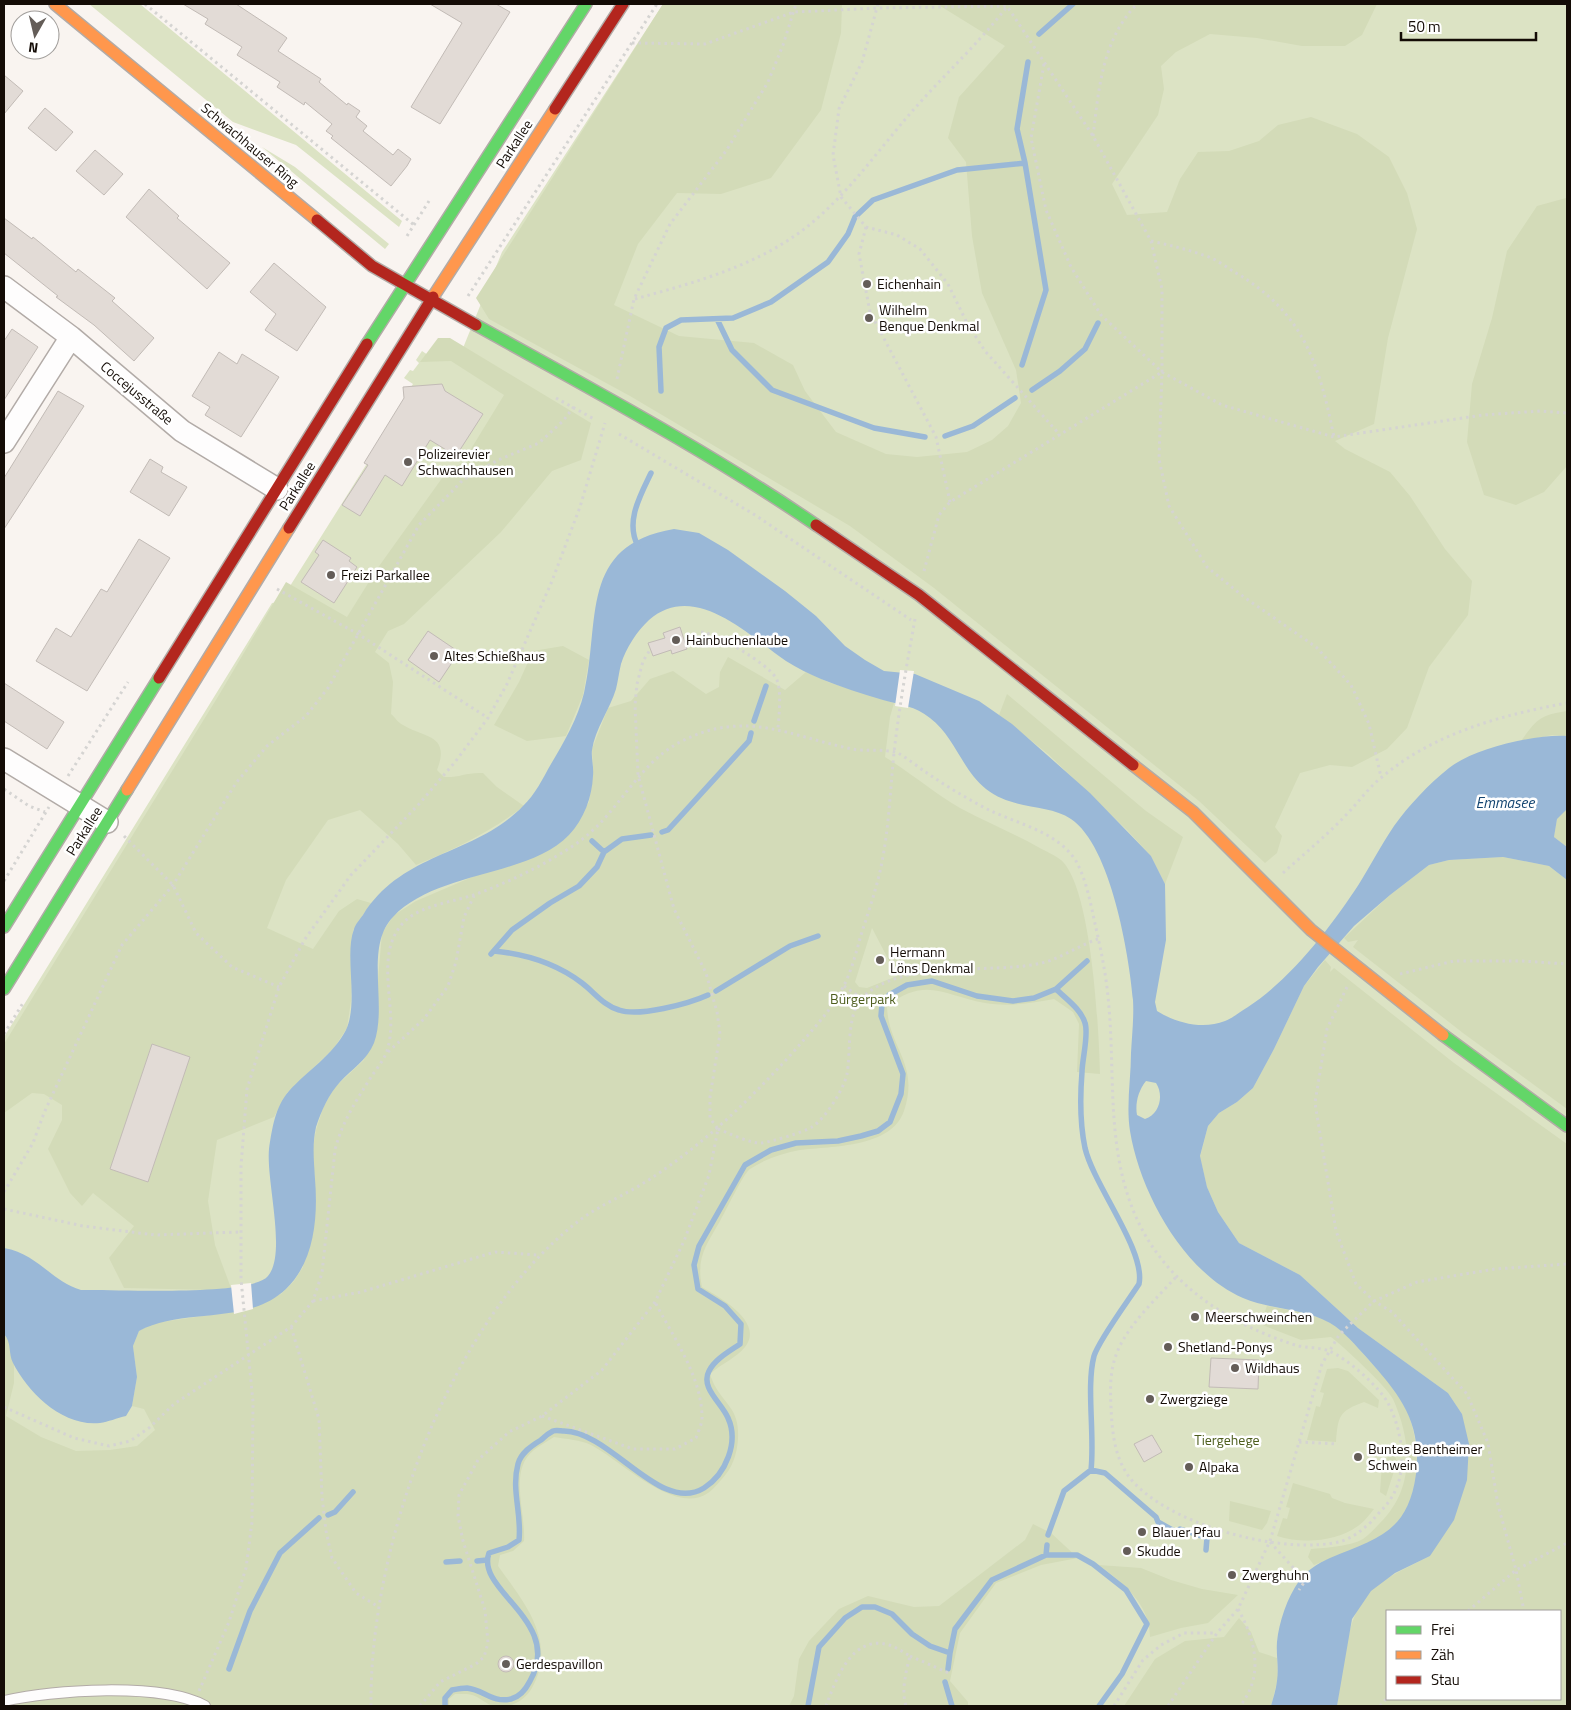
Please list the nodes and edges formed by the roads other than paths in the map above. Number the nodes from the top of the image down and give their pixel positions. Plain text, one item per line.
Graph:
1 (56, 4) edge
2 (623, 4) edge
3 (578, 6) edge
4 (405, 285) junction
5 (4, 287) edge
6 (432, 300) junction
7 (71, 337) junction
8 (4, 442) edge
9 (276, 489) junction
10 (4, 759) edge
11 (79, 805) junction
12 (107, 822) junction
13 (4, 927) edge
14 (4, 989) edge
15 (1567, 1126) edge
16 (4, 1701) edge
17 (205, 1706) edge

1 - 4 main road, Schwachhauser Ring
2 - 6 main road, Parkallee
3 - 4 main road, Parkallee
4 - 6 main road, Schwachhauser Ring
4 - 9 main road, Parkallee
5 - 7 street, Coccejusstraße
6 - 12 main road, Parkallee
6 - 15 main road, Schwachhauser Ring
7 - 8 street
7 - 9 street, Coccejusstraße
9 - 11 main road, Parkallee
10 - 11 street
11 - 12 street
11 - 13 main road, Parkallee
12 - 14 main road, Parkallee
16 - 17 lane

